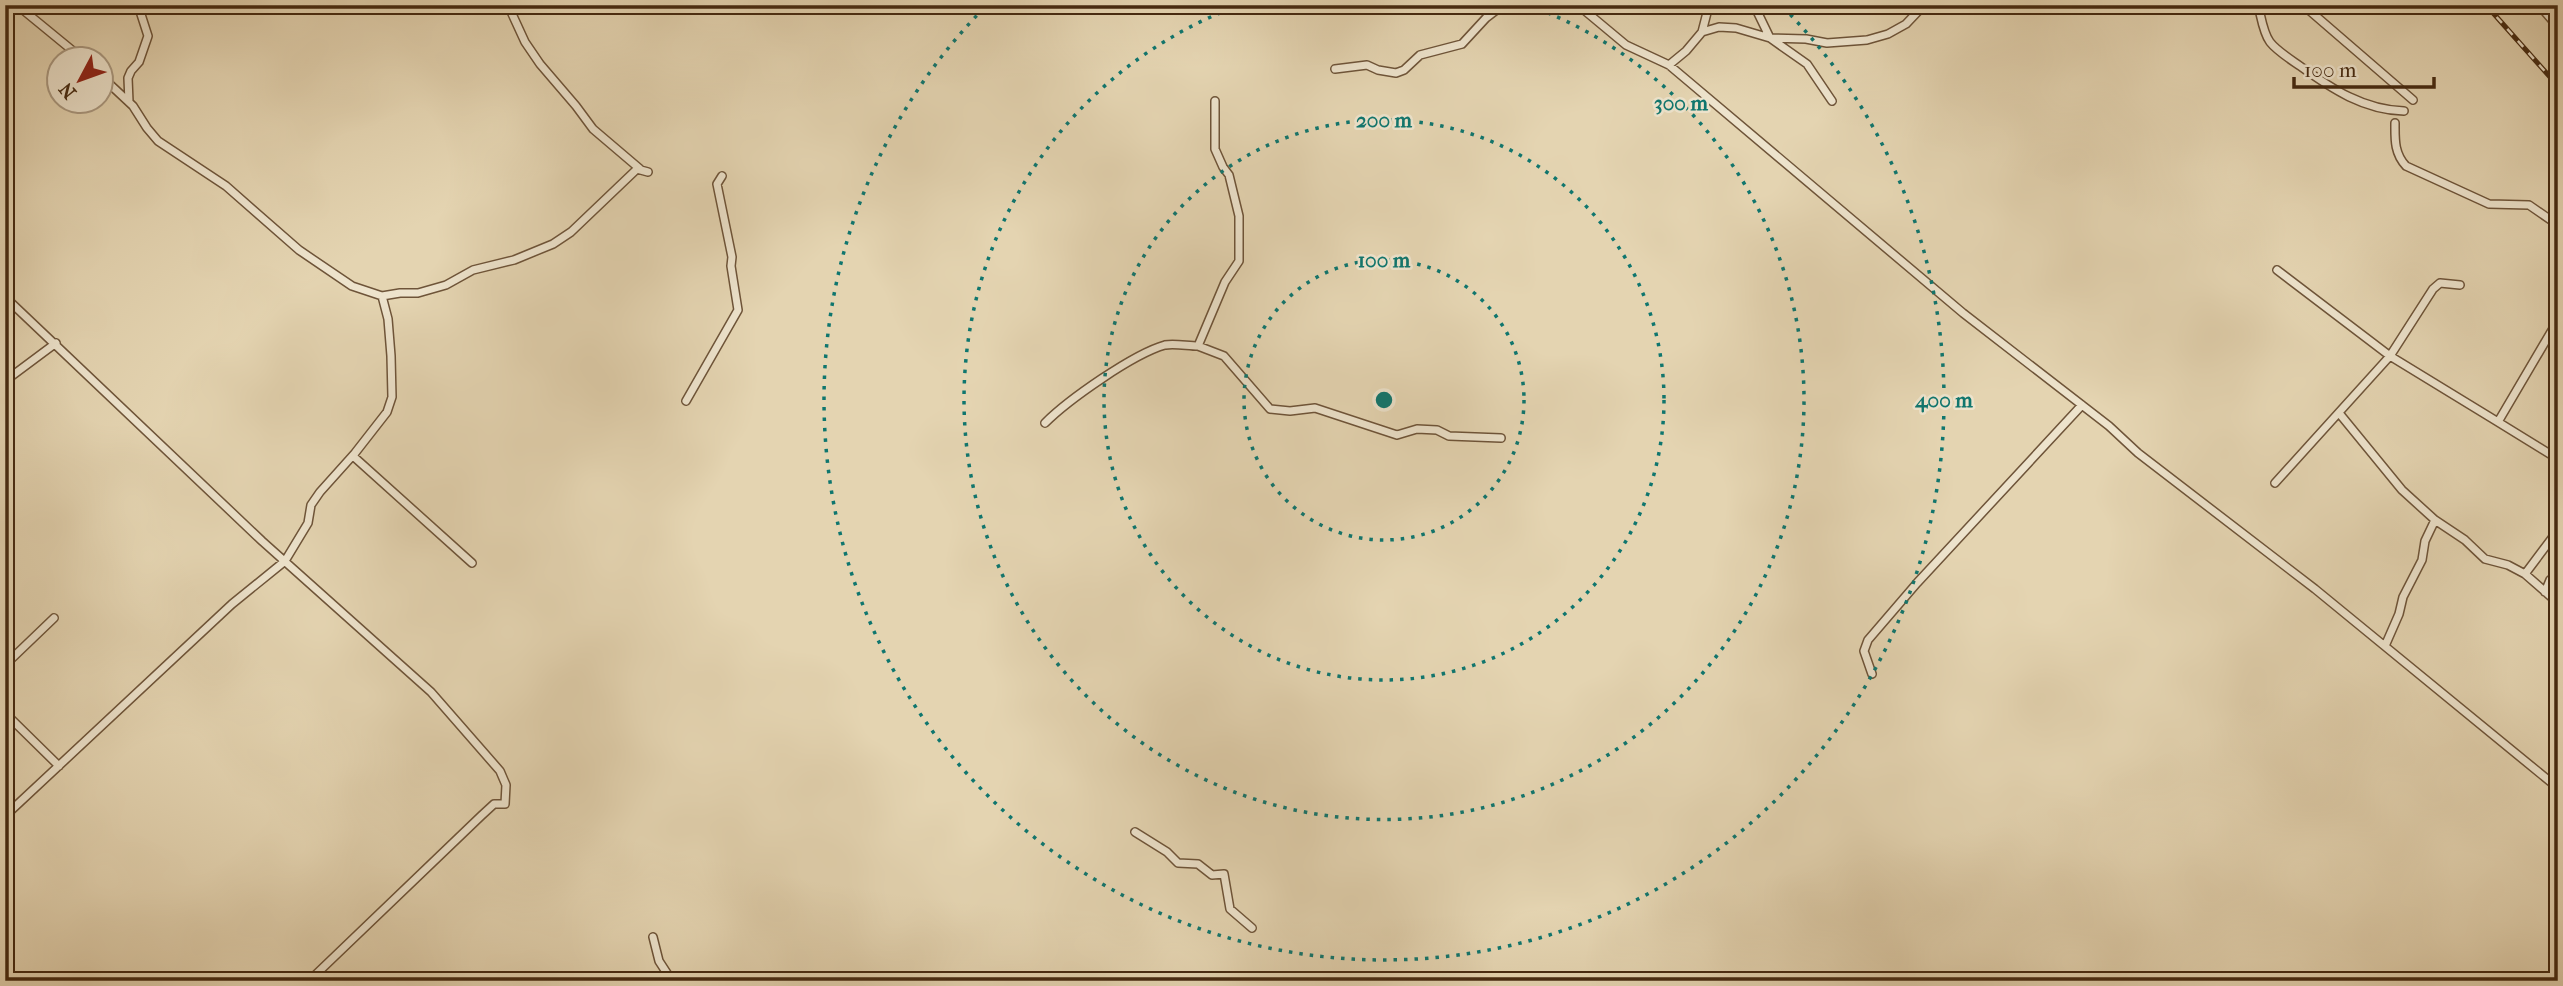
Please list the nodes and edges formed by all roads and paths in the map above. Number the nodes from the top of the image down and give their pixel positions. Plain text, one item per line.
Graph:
1 (17, 5) edge
2 (120, 5) edge
3 (508, 5) edge
4 (1503, 5) edge
5 (1578, 5) edge
6 (1709, 5) edge
7 (1754, 5) edge
8 (2258, 5) edge
9 (2304, 5) edge
10 (2539, 5) edge
11 (138, 6) edge
12 (1922, 6) edge
13 (2558, 27) edge
14 (1702, 32) junction
15 (1770, 38) junction
16 (67, 46) edge
17 (1669, 65) junction
18 (1335, 69) dead end
19 (116, 90) edge
20 (2413, 100) dead end
21 (1215, 101) dead end
22 (1832, 101) dead end
23 (129, 102) junction
24 (2404, 111) dead end
25 (2395, 123) dead end
26 (722, 176) dead end
27 (2558, 225) edge
28 (2277, 270) dead end
29 (2460, 285) dead end
30 (382, 296) junction
31 (5, 297) edge
32 (2558, 320) edge
33 (55, 343) junction
34 (1198, 346) junction
35 (2389, 356) junction
36 (5, 381) edge
37 (686, 401) dead end
38 (2082, 405) junction
39 (2339, 413) junction
40 (2498, 422) junction
41 (1045, 424) dead end
42 (1501, 438) dead end
43 (353, 456) junction
44 (2558, 459) edge
45 (2275, 483) dead end
46 (2435, 520) junction
47 (2558, 530) edge
48 (285, 561) junction
49 (472, 563) dead end
50 (2558, 573) edge
51 (2525, 574) junction
52 (2545, 592) junction
53 (2558, 603) edge
54 (54, 618) dead end
55 (2385, 646) junction
56 (5, 665) edge
57 (1872, 674) dead end
58 (5, 713) edge
59 (59, 766) junction
60 (2558, 788) edge
61 (5, 816) edge
62 (1135, 832) dead end
63 (1252, 928) dead end
64 (653, 937) dead end
65 (309, 981) edge
66 (672, 981) edge

1 - 16 street
2 - 11 street
3 - 30 street
4 - 18 street
5 - 17 street
6 - 14 street
7 - 15 street
8 - 24 street
9 - 20 street
10 - 13 street
11 - 23 street
12 - 15 street
14 - 15 street
14 - 17 street
15 - 22 street
17 - 38 street
19 - 23 street
21 - 34 street
23 - 30 street
25 - 27 street
26 - 37 street
28 - 35 street
29 - 35 street
30 - 43 street
31 - 33 street
32 - 40 street
33 - 36 street
33 - 48 street
34 - 41 street
34 - 42 street
35 - 39 street
35 - 40 street
38 - 55 street
38 - 57 street
39 - 45 street
39 - 46 street
40 - 44 street
43 - 48 street
43 - 49 street
46 - 51 street
46 - 55 street
47 - 51 street
48 - 59 street
48 - 65 street
50 - 52 street
51 - 52 street
52 - 53 street
54 - 56 street
55 - 60 street
58 - 59 street
59 - 61 street
62 - 63 street
64 - 66 street

